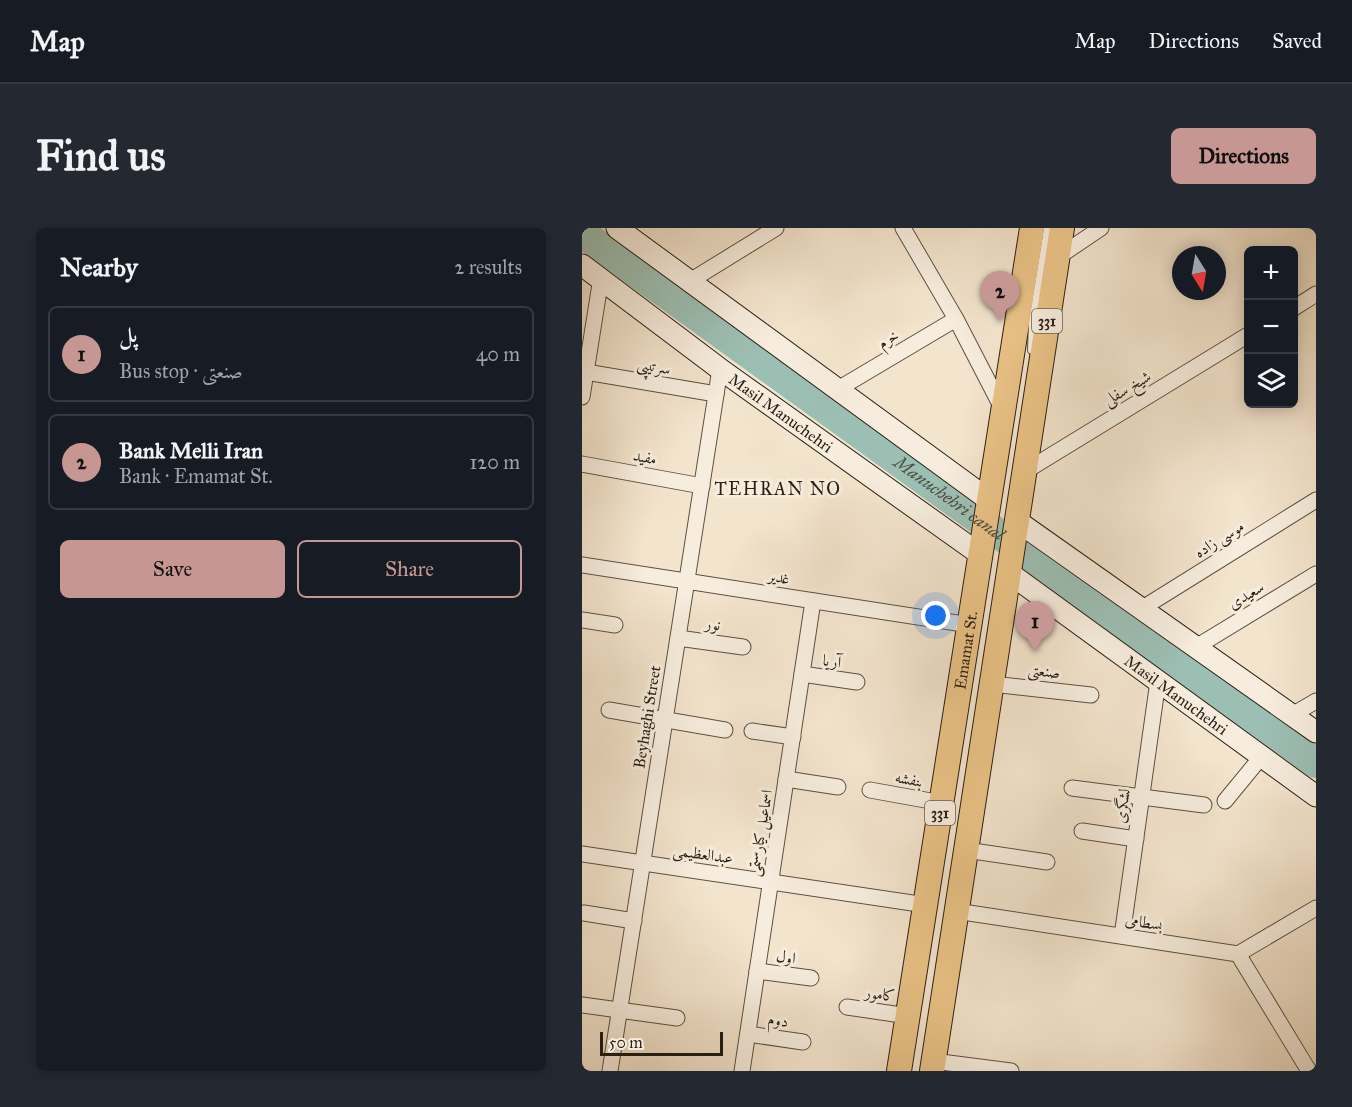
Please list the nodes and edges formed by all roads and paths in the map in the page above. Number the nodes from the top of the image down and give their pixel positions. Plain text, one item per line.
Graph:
1 (617, 228) edge
2 (777, 228) edge
3 (903, 228) edge
4 (1032, 228) edge
5 (1048, 228) edge
6 (1062, 228) edge
7 (1101, 228) edge
8 (758, 233) edge
9 (1058, 257) junction
10 (582, 265) edge
11 (601, 278) junction
12 (690, 281) junction
13 (1316, 294) edge
14 (589, 302) edge
15 (1298, 305) edge
16 (956, 319) junction
17 (1244, 337) edge
18 (720, 369) junction
19 (586, 372) junction
20 (838, 389) junction
21 (716, 394) junction
22 (582, 398) edge
23 (1003, 410) junction
24 (1031, 415) junction
25 (582, 464) edge
26 (1024, 472) junction
27 (702, 486) junction
28 (981, 496) junction
29 (1316, 500) edge
30 (1017, 521) junction
31 (958, 532) junction
32 (981, 555) junction
33 (582, 565) edge
34 (1009, 572) junction
35 (1316, 574) edge
36 (687, 581) junction
37 (813, 601) junction
38 (1141, 609) junction
39 (582, 620) edge
40 (615, 625) dead end
41 (970, 625) junction
42 (678, 638) junction
43 (743, 647) dead end
44 (1196, 647) junction
45 (802, 674) junction
46 (1158, 681) junction
47 (857, 682) dead end
48 (992, 684) junction
49 (1091, 695) dead end
50 (1316, 701) edge
51 (609, 710) dead end
52 (1292, 716) junction
53 (666, 719) junction
54 (725, 730) dead end
55 (752, 731) dead end
56 (1316, 732) edge
57 (793, 737) junction
58 (1262, 756) junction
59 (786, 779) junction
60 (838, 787) dead end
61 (1072, 788) dead end
62 (870, 790) dead end
63 (1142, 796) junction
64 (1316, 796) edge
65 (1225, 801) dead end
66 (942, 803) junction
67 (1204, 805) dead end
68 (1082, 831) dead end
69 (1136, 839) junction
70 (966, 850) junction
71 (582, 854) edge
72 (1047, 862) dead end
73 (642, 863) junction
74 (771, 882) junction
75 (926, 905) junction
76 (1316, 908) edge
77 (956, 911) junction
78 (584, 913) dead end
79 (634, 921) junction
80 (1122, 936) junction
81 (1238, 954) junction
82 (757, 971) junction
83 (811, 978) dead end
84 (582, 1005) edge
85 (847, 1007) dead end
86 (620, 1009) junction
87 (908, 1016) junction
88 (677, 1018) dead end
89 (748, 1034) junction
90 (803, 1042) dead end
91 (932, 1066) edge
92 (610, 1071) edge
93 (742, 1071) edge
94 (899, 1071) edge
95 (1011, 1071) edge
96 (1309, 1071) edge

1 - 12 main road
2 - 8 street
3 - 16 street
4 - 23 main road, Emamat St. / 331
5 - 24 lane
6 - 9 main road, Emamat St. / 331
7 - 9 street
8 - 12 street
9 - 24 main road, Emamat St. / 331
10 - 11 main road, Masil Manuchehri
11 - 14 street
11 - 18 main road, Masil Manuchehri
12 - 20 main road
13 - 15 street
14 - 19 street
16 - 20 street, خرم
16 - 23 street
17 - 26 street, شیخ سفلی
18 - 21 street, Beyhaghi Street
18 - 31 main road, Masil Manuchehri
19 - 21 street, سرتیپی
19 - 22 street
20 - 28 main road
21 - 27 street, Beyhaghi Street
23 - 24 main road
23 - 28 main road, Emamat St. / 331
24 - 26 main road, Emamat St. / 331
25 - 27 street, مفید
26 - 30 main road, Emamat St. / 331
27 - 36 street, Beyhaghi Street
28 - 31 main road
28 - 32 main road, Emamat St. / 331
29 - 38 street, موسی زاده
30 - 34 main road, Emamat St. / 331
30 - 38 main road
31 - 32 main road, Masil Manuchehri
32 - 41 main road, Emamat St. / 331
33 - 36 street, غدیر
34 - 46 main road, Masil Manuchehri
34 - 48 main road, Emamat St. / 331
35 - 44 street, سعیدی
36 - 37 street, غدیر
36 - 42 street, Beyhaghi Street
37 - 41 street, غدیر
37 - 45 street, اسماعیل کیارستمی
38 - 44 main road
39 - 40 street
41 - 66 main road, Emamat St. / 331
42 - 43 street, نور
42 - 53 street, Beyhaghi Street
44 - 52 main road
45 - 47 street, آریا
45 - 57 street, اسماعیل کیارستمی
46 - 58 main road, Masil Manuchehri
46 - 63 street, لشگری
48 - 49 street, صنعتی
48 - 70 main road, Emamat St. / 331
50 - 52 street
51 - 53 street
52 - 56 main road
53 - 54 street
53 - 73 street, Beyhaghi Street
55 - 57 street
57 - 59 street, اسماعیل کیارستمی
58 - 64 main road, Masil Manuchehri
58 - 65 street
59 - 60 street
59 - 74 street, اسماعیل کیارستمی
61 - 63 street
62 - 66 street, بنفشه
63 - 67 street
63 - 69 street, لشگری
66 - 75 main road, Emamat St. / 331
68 - 69 street
69 - 80 street, لشگری
70 - 72 street
70 - 77 main road, Emamat St. / 331
71 - 73 street, عبدالعظیمی
73 - 74 street, عبدالعظیمی
73 - 79 street, Beyhaghi Street
74 - 75 street, عبدالعظیمی
74 - 82 street, اسماعیل کیارستمی
75 - 87 main road, Emamat St. / 331
76 - 81 street
77 - 80 street, بسطامی
77 - 91 main road, Emamat St. / 331
78 - 79 street
79 - 86 street, Beyhaghi Street
80 - 81 street, بسطامی
81 - 96 street
82 - 83 street, اول
82 - 89 street, اسماعیل کیارستمی
84 - 86 street
85 - 87 street, کامور
86 - 88 street
86 - 92 street, Beyhaghi Street
87 - 94 main road, Emamat St. / 331
89 - 90 street, دوم
89 - 93 street, اسماعیل کیارستمی
91 - 95 street

